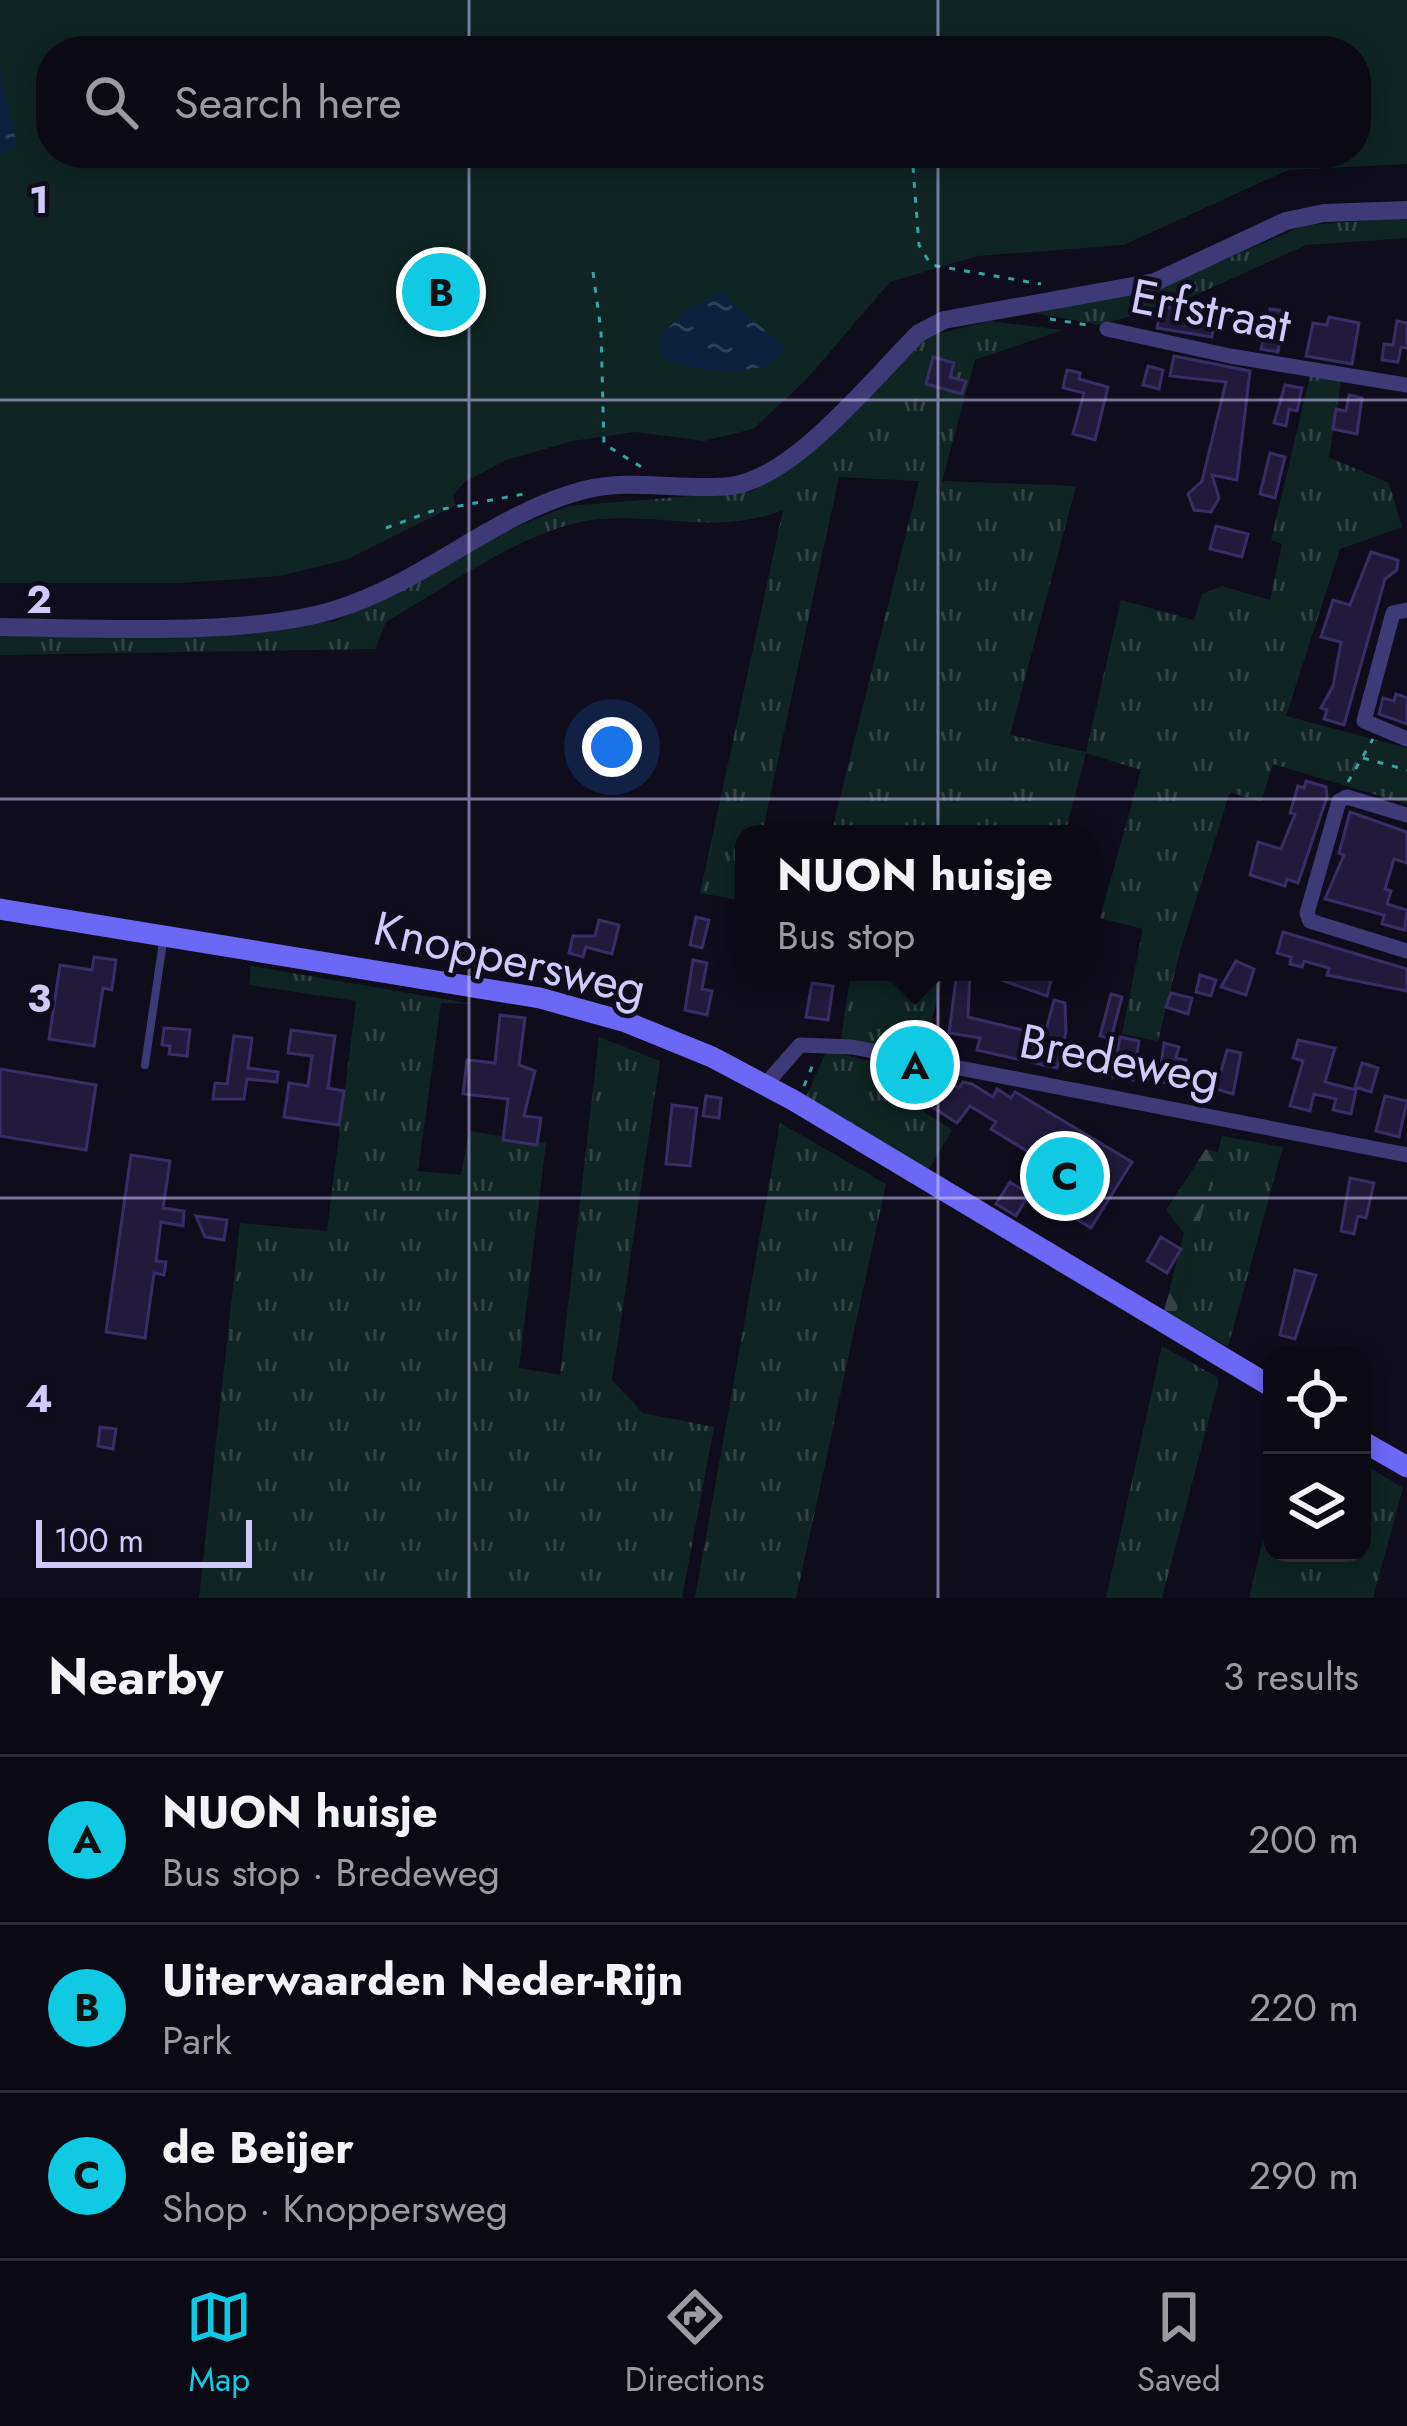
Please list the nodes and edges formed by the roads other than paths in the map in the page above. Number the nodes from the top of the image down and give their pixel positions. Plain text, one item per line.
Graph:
1 (1407, 210) edge
2 (1107, 329) road end
3 (1407, 385) edge
4 (1407, 610) edge
5 (0, 628) edge
6 (1407, 739) edge
7 (1407, 814) edge
8 (0, 909) edge
9 (164, 935) junction
10 (1407, 951) edge
11 (145, 1065) dead end
12 (765, 1084) junction
13 (1407, 1155) edge
14 (1263, 1382) edge
15 (1371, 1446) edge
16 (1407, 1468) edge

1 - 5 street
2 - 3 street, Erfstraat
4 - 6 street
7 - 10 street
8 - 9 main road, Knoppersweg
9 - 11 lane
9 - 12 main road, Knoppersweg
12 - 13 street, Bredeweg
12 - 14 main road, Knoppersweg
15 - 16 main road

